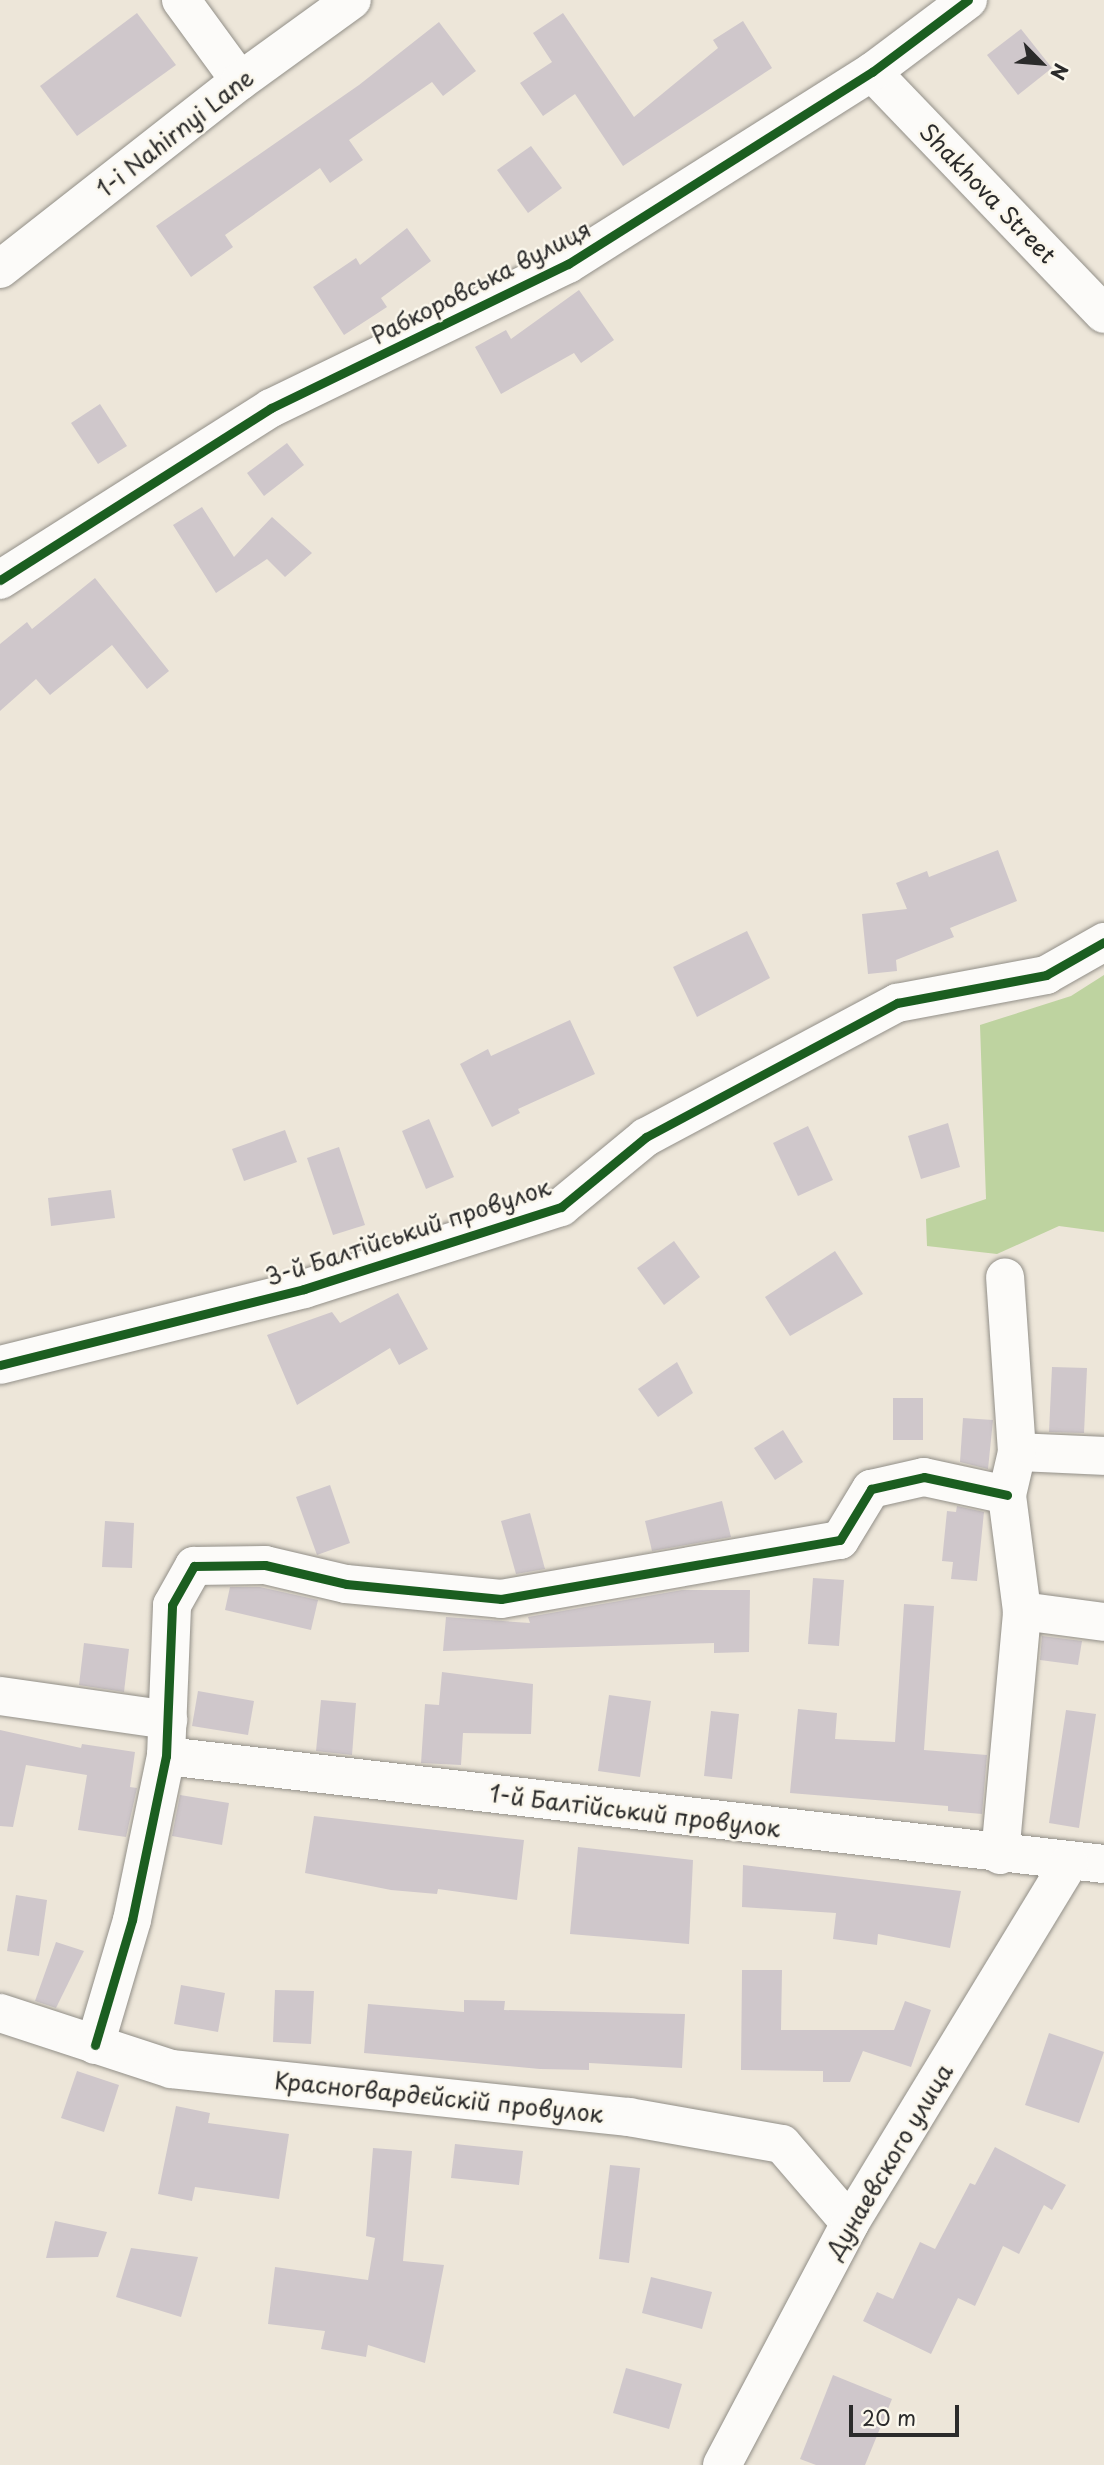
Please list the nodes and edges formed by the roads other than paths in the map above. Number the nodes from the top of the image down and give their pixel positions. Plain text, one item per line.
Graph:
1 (181, 0) edge
2 (352, 0) edge
3 (968, 0) edge
4 (872, 72) junction
5 (240, 81) junction
6 (0, 270) edge
7 (1104, 313) edge
8 (0, 580) edge
9 (1104, 942) edge
10 (1005, 1277) dead end
11 (0, 1365) edge
12 (1017, 1452) junction
13 (1104, 1456) edge
14 (1007, 1495) junction
15 (1022, 1611) junction
16 (1104, 1622) edge
17 (0, 1696) edge
18 (167, 1738) junction
19 (1000, 1854) junction
20 (1086, 1863) edge
21 (0, 2013) edge
22 (95, 2045) junction
23 (850, 2223) junction
24 (722, 2465) edge

1 - 5 street
2 - 5 street, 1-i Nahirnyi Lane
3 - 4 street, Рабкоровська вулиця
4 - 7 street, Shakhova Street
4 - 8 street, Рабкоровська вулиця
5 - 6 street, 1-i Nahirnyi Lane
9 - 11 street, 3-й Балтійський провулок
10 - 12 street
12 - 13 street
12 - 14 street
14 - 15 street
14 - 18 street
15 - 16 street
15 - 19 street
17 - 18 street, 1-й Балтійський провулок
18 - 19 street, 1-й Балтійський провулок
18 - 22 street
19 - 20 street, 1-й Балтійський провулок
20 - 23 street, Дунаевского улица
21 - 22 street, Красногвардєйскій провулок
22 - 23 street, Красногвардєйскій провулок
23 - 24 street, Дунаевского улица

